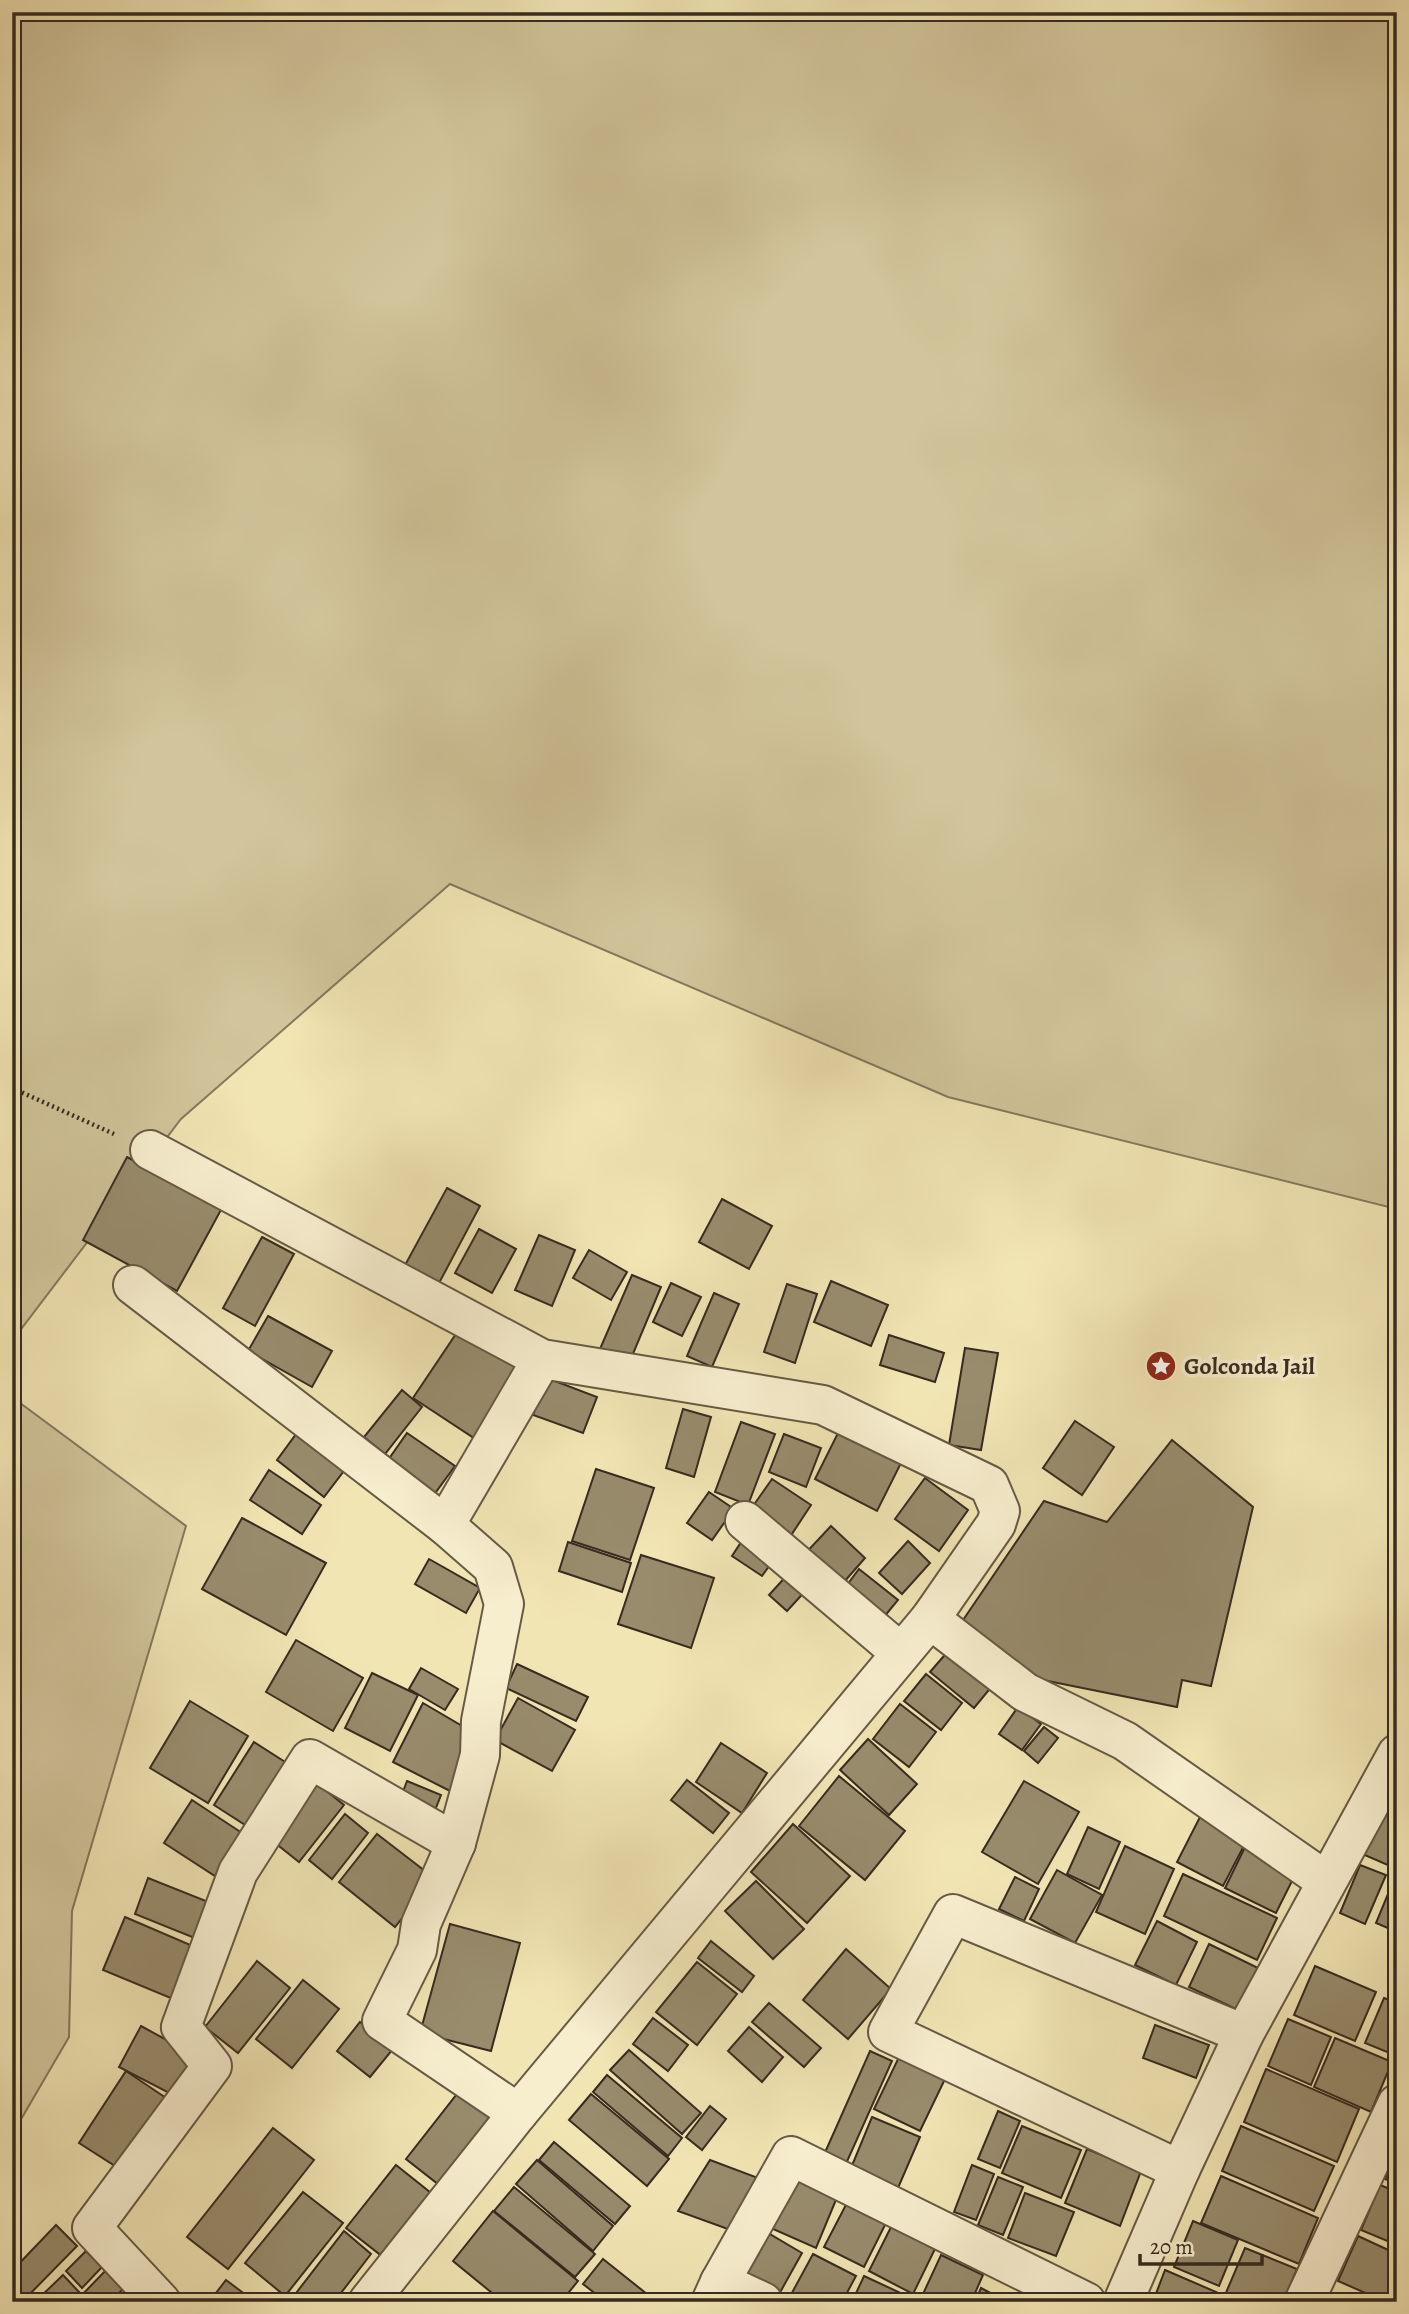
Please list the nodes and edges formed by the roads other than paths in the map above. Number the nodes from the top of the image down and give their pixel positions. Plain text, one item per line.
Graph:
1 (150, 1150) road end
2 (133, 1285) dead end
3 (542, 1359) junction
4 (745, 1521) dead end
5 (445, 1525) junction
6 (930, 1619) junction
7 (901, 1653) junction
8 (1397, 1754) edge
9 (456, 1843) junction
10 (1326, 1881) junction
11 (1244, 2034) junction
12 (1397, 2104) edge
13 (518, 2113) junction
14 (1180, 2170) junction
15 (715, 2292) edge
16 (161, 2302) edge
17 (369, 2302) edge
18 (763, 2302) edge
19 (1086, 2302) edge
20 (1123, 2302) edge
21 (1304, 2302) edge

1 - 3 street
2 - 5 street
3 - 5 street
3 - 6 street
4 - 7 street
5 - 9 street
6 - 7 street
6 - 10 street
7 - 13 street
8 - 10 street
9 - 13 street
9 - 16 street
10 - 11 street
11 - 14 street
11 - 14 street
12 - 21 street
13 - 17 street
14 - 20 street
15 - 18 street
15 - 19 street

